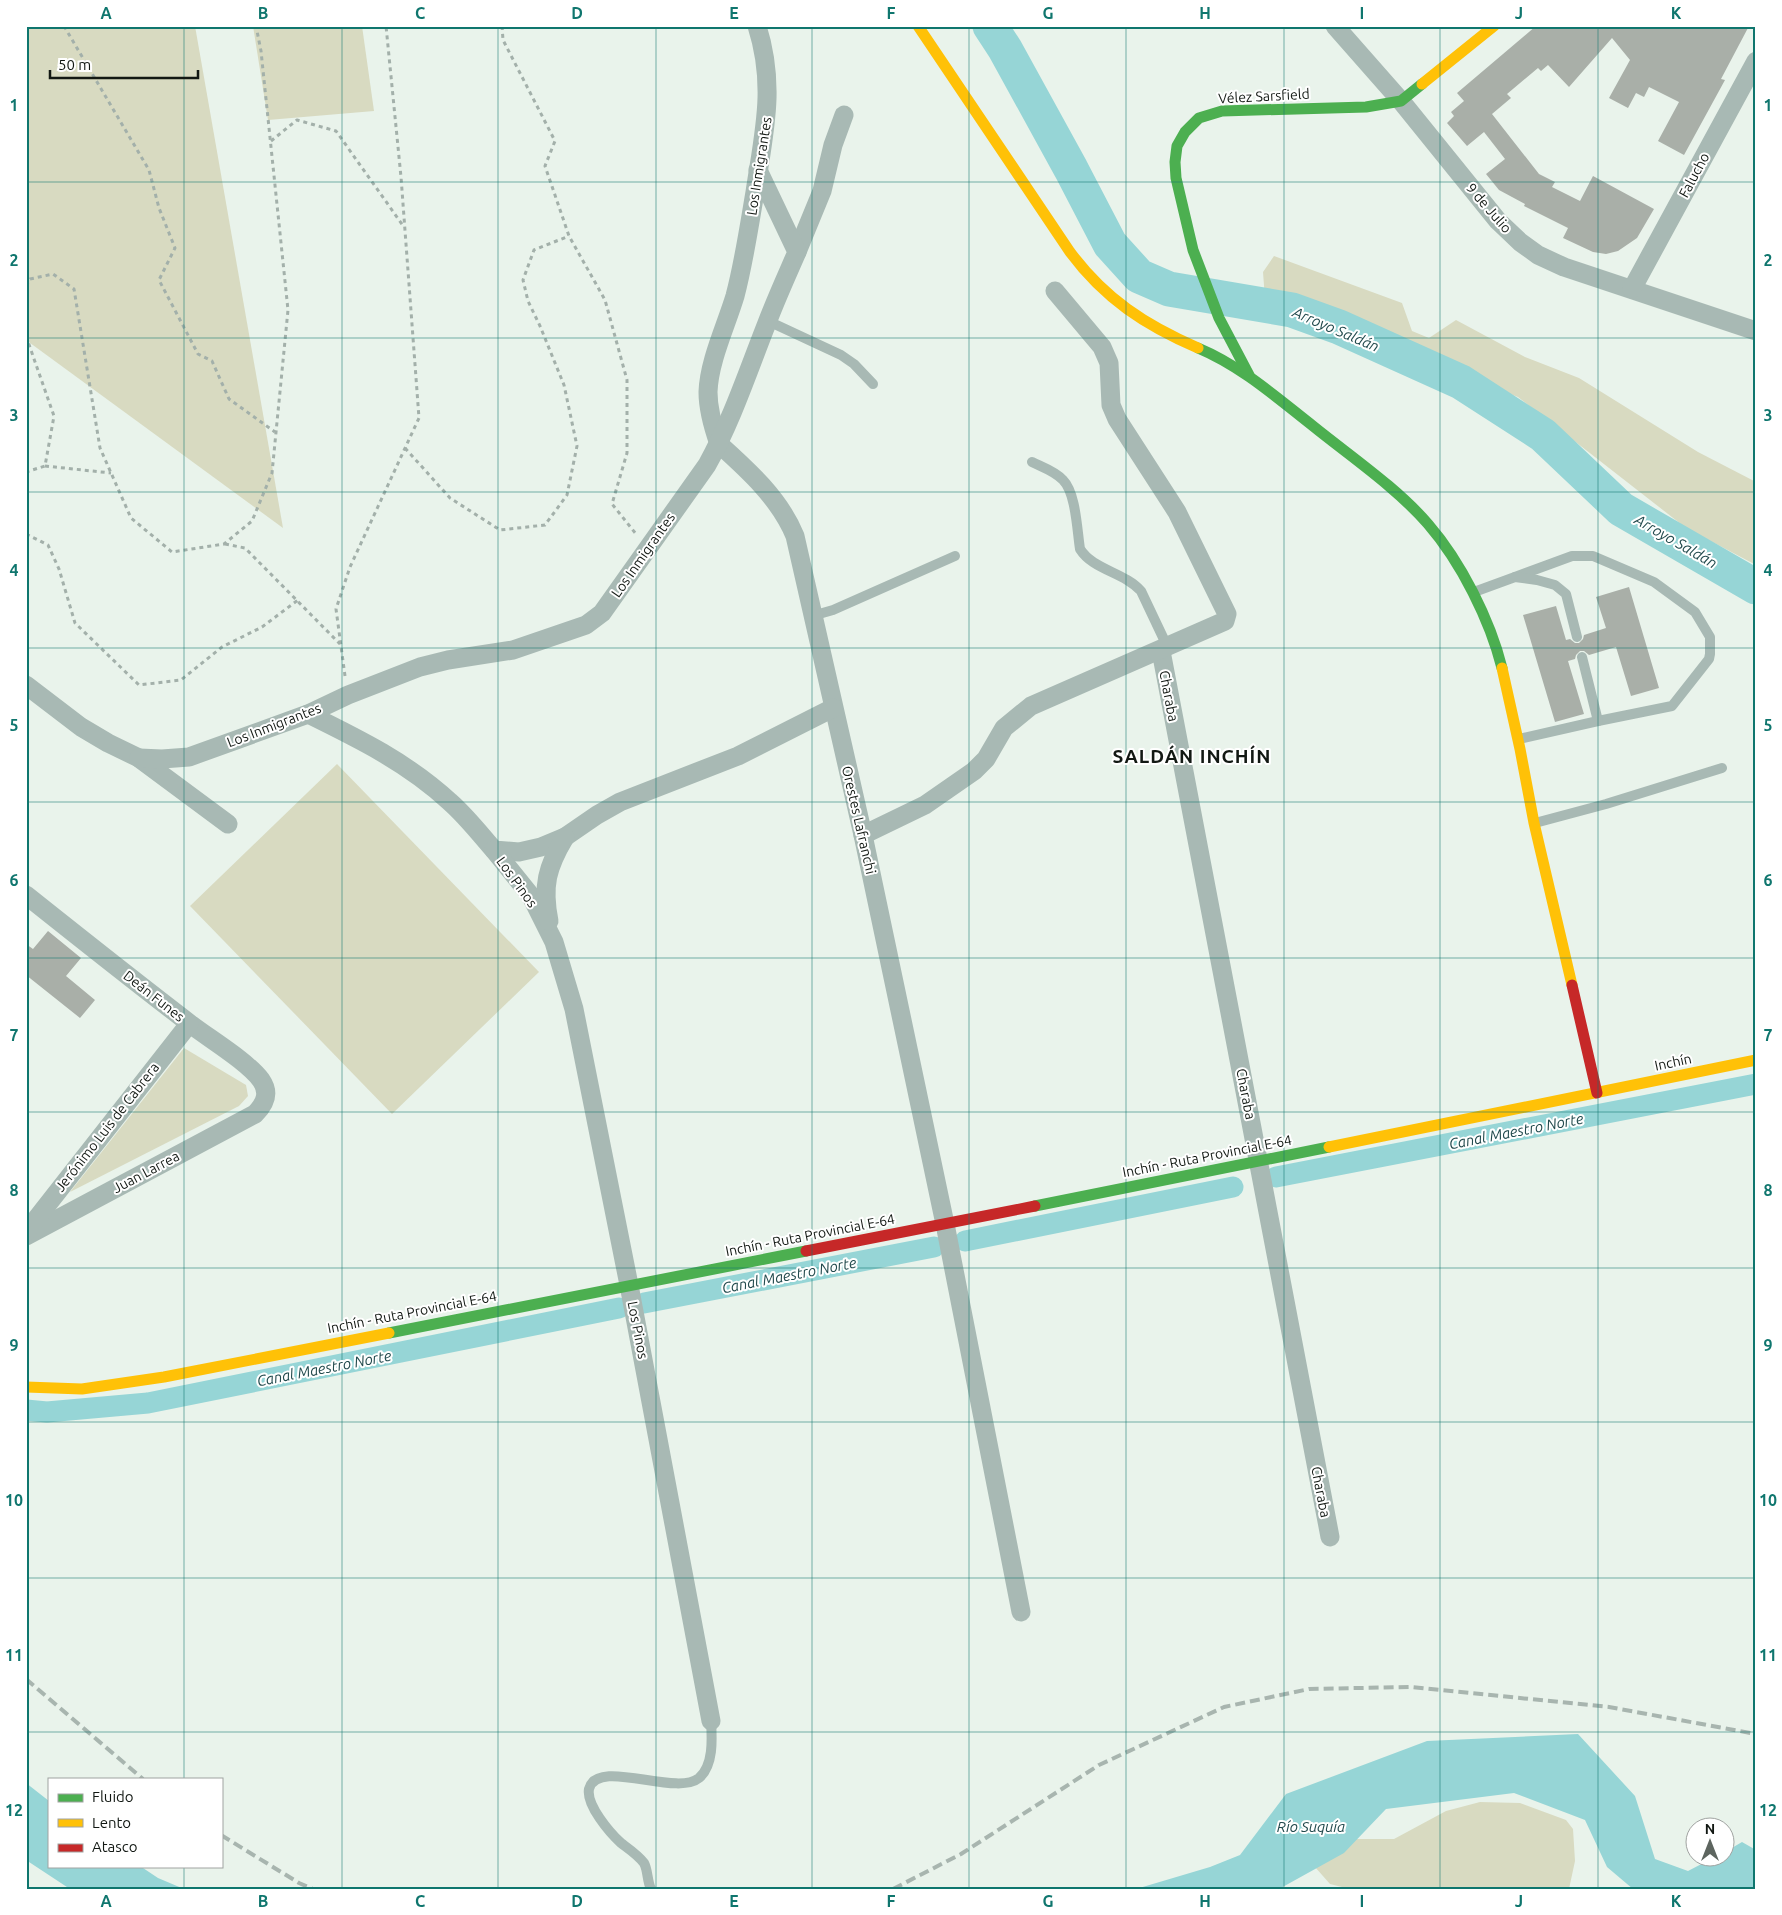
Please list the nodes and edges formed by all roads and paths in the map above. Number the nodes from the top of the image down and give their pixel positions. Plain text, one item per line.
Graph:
1 (64, 26) edge
2 (256, 26) edge
3 (386, 26) edge
4 (502, 26) edge
5 (757, 26) edge
6 (918, 26) edge
7 (1335, 26) edge
8 (1494, 26) edge
9 (1756, 61) edge
10 (1401, 101) junction
11 (844, 115) dead end
12 (270, 141) junction
13 (758, 170) junction
14 (404, 227) junction
15 (569, 236) junction
16 (797, 252) junction
17 (26, 286) edge
18 (1632, 289) junction
19 (1055, 291) dead end
20 (768, 321) junction
21 (1221, 323) junction
22 (1756, 332) edge
23 (26, 336) edge
24 (1189, 344) junction
25 (1249, 375) junction
26 (873, 384) dead end
27 (276, 433) junction
28 (718, 444) junction
29 (405, 448) junction
30 (1032, 462) dead end
31 (44, 466) junction
32 (26, 472) edge
33 (111, 473) junction
34 (26, 534) edge
35 (224, 544) junction
36 (647, 548) junction
37 (955, 556) dead end
38 (1514, 577) junction
39 (1473, 592) junction
40 (298, 600) junction
41 (812, 616) junction
42 (1577, 637) dead end
43 (340, 645) junction
44 (1164, 649) junction
45 (1582, 657) dead end
46 (26, 685) edge
47 (348, 694) junction
48 (833, 708) junction
49 (308, 714) junction
50 (1598, 721) junction
51 (1518, 740) junction
52 (139, 758) junction
53 (1722, 768) dead end
54 (228, 824) dead end
55 (1534, 824) junction
56 (863, 835) junction
57 (565, 837) junction
58 (494, 850) junction
59 (26, 895) edge
60 (554, 942) junction
61 (189, 1024) junction
62 (1756, 1060) edge
63 (1597, 1094) junction
64 (263, 1105) joint
65 (1259, 1161) junction
66 (945, 1224) junction
67 (26, 1232) edge
68 (26, 1236) edge
69 (629, 1285) junction
70 (26, 1387) edge
71 (1330, 1537) dead end
72 (1021, 1612) dead end
73 (711, 1721) joint
74 (651, 1889) edge

1 - 27 path
2 - 12 path
3 - 14 path
4 - 15 path
5 - 13 street, Los Inmigrantes
6 - 24 main road
7 - 10 street, 9 de Julio
8 - 10 main road, Vélez Sarsfield
9 - 18 street, Falucho
10 - 18 street, 9 de Julio
10 - 21 main road, Vélez Sarsfield
11 - 16 street
12 - 14 path
12 - 27 path
13 - 16 street
13 - 28 street, Los Inmigrantes
14 - 29 path
15 - 29 path
15 - 36 path
16 - 20 street
17 - 33 path
18 - 22 street, 9 de Julio
19 - 44 street
20 - 26 lane
20 - 28 street
21 - 24 main road
21 - 25 main road, Vélez Sarsfield
23 - 31 path
24 - 25 main road
25 - 39 main road
27 - 35 path
28 - 36 street, Los Inmigrantes
28 - 41 street, Orestes Lafranchi
29 - 43 path
30 - 44 lane
31 - 32 path
31 - 33 path
33 - 35 path
34 - 40 path
35 - 40 path
36 - 47 street, Los Inmigrantes
37 - 41 lane
38 - 39 lane
38 - 42 lane
38 - 50 lane
39 - 51 main road
40 - 43 path
41 - 48 street, Orestes Lafranchi
43 - 47 path
44 - 56 street
44 - 65 street, Charaba
45 - 50 lane
46 - 52 street
47 - 49 street, Los Inmigrantes
48 - 56 street, Orestes Lafranchi
48 - 57 street
49 - 52 street, Los Inmigrantes
49 - 58 street, Los Pinos
50 - 51 lane
51 - 55 main road
52 - 54 street
53 - 55 lane
55 - 63 main road
56 - 66 street, Orestes Lafranchi
57 - 58 street
57 - 60 street, Los Pinos
58 - 60 street, Los Pinos
59 - 61 street, Deán Funes
60 - 69 street, Los Pinos
61 - 64 street, Deán Funes
61 - 67 street, Jerónimo Luis de Cabrera
62 - 63 main road, Inchín
63 - 65 main road, Inchín - Ruta Provincial E-64
64 - 68 street, Juan Larrea
65 - 66 main road, Inchín - Ruta Provincial E-64
65 - 71 street, Charaba
66 - 69 main road, Inchín - Ruta Provincial E-64
66 - 72 street, Orestes Lafranchi
69 - 70 main road, Inchín - Ruta Provincial E-64
69 - 73 street, Los Pinos
73 - 74 lane

